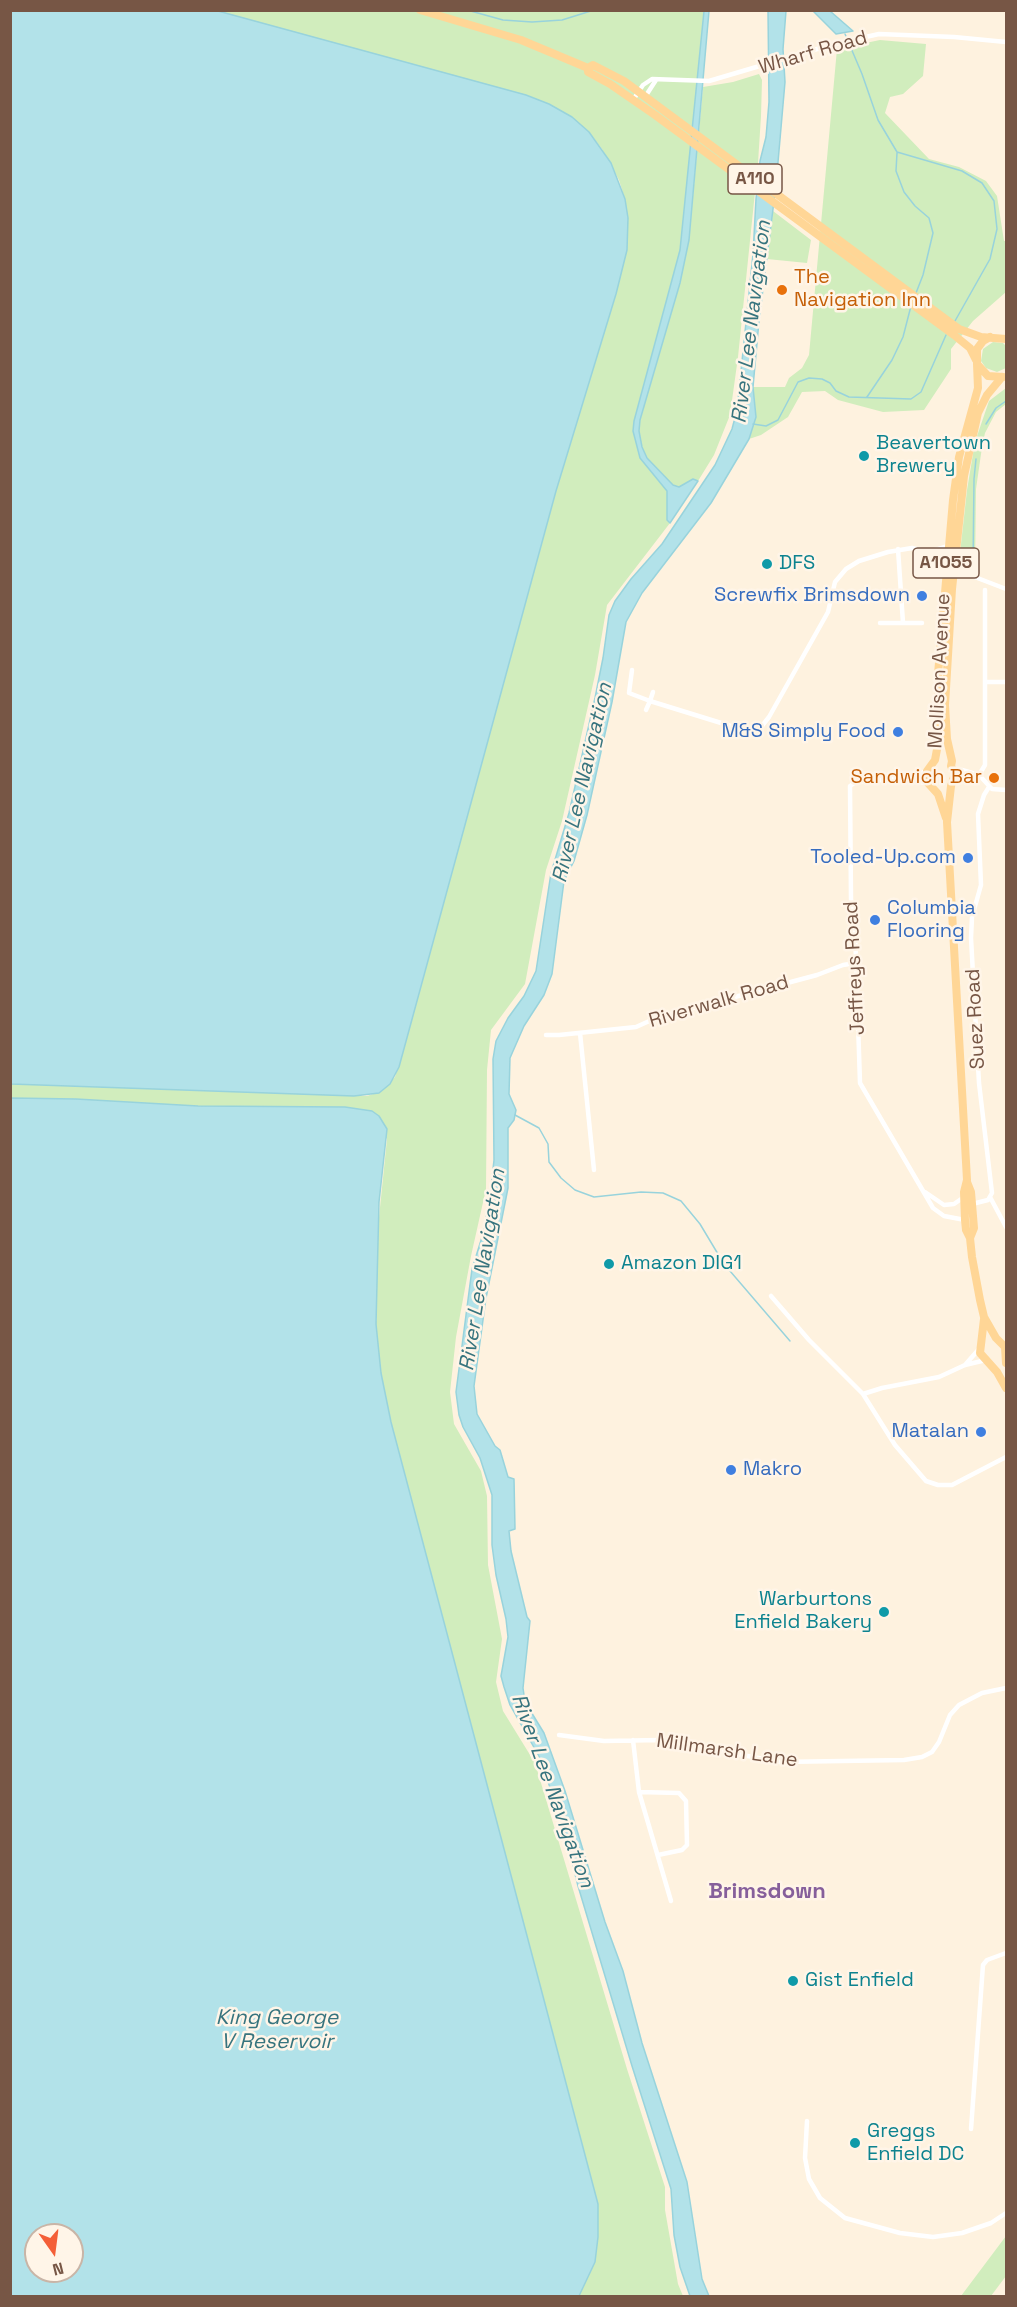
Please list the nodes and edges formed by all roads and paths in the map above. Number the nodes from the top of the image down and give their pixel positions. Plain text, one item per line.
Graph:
1 (420, 10) edge
2 (1006, 42) edge
3 (588, 68) junction
4 (656, 80) junction
5 (642, 94) junction
6 (636, 102) junction
7 (684, 132) junction
8 (1006, 329) edge
9 (957, 332) junction
10 (992, 337) junction
11 (1006, 339) edge
12 (976, 362) junction
13 (1004, 376) edge
14 (948, 546) junction
15 (898, 549) junction
16 (929, 552) junction
17 (950, 568) junction
18 (1006, 589) edge
19 (985, 590) dead end
20 (880, 623) dead end
21 (903, 623) junction
22 (922, 623) dead end
23 (632, 670) dead end
24 (985, 682) junction
25 (1006, 682) edge
26 (653, 692) dead end
27 (650, 701) junction
28 (646, 710) dead end
29 (930, 767) junction
30 (952, 768) junction
31 (978, 775) junction
32 (907, 779) junction
33 (929, 785) junction
34 (952, 785) junction
35 (989, 787) junction
36 (1006, 790) edge
37 (947, 822) junction
38 (856, 963) junction
39 (580, 1033) junction
40 (546, 1035) dead end
41 (594, 1170) dead end
42 (967, 1180) junction
43 (922, 1190) junction
44 (964, 1197) junction
45 (990, 1197) junction
46 (972, 1204) junction
47 (965, 1220) junction
48 (1006, 1227) edge
49 (970, 1238) junction
50 (771, 1296) dead end
51 (984, 1317) junction
52 (996, 1338) junction
53 (981, 1346) junction
54 (1005, 1349) edge
55 (987, 1361) junction
56 (1006, 1363) edge
57 (965, 1365) junction
58 (1006, 1388) edge
59 (863, 1394) junction
60 (1006, 1457) edge
61 (1006, 1688) edge
62 (559, 1736) dead end
63 (633, 1740) junction
64 (639, 1792) junction
65 (658, 1855) junction
66 (671, 1901) dead end
67 (1006, 1953) edge
68 (807, 2121) dead end
69 (971, 2129) dead end
70 (1006, 2213) edge

1 - 3 main road, A110
2 - 4 street, Wharf Road
3 - 5 main road, A110
3 - 6 main road, A110
4 - 5 street
4 - 5 street
5 - 6 street
5 - 6 street
5 - 7 main road, A110
6 - 7 main road, A110
7 - 9 main road, A110
8 - 10 main road
9 - 10 main road, A110
9 - 12 main road, A110
10 - 11 main road
10 - 12 main road
12 - 13 main road
12 - 14 main road, Mollison Avenue / A1055
13 - 17 main road, Mollison Avenue / A1055
14 - 16 street
14 - 17 main road, Mollison Avenue / A1055
15 - 16 street
15 - 21 street
15 - 27 street
16 - 17 street
17 - 18 street
17 - 29 main road, Mollison Avenue / A1055
17 - 30 main road, Mollison Avenue / A1055
19 - 24 street
20 - 21 street
21 - 22 street
23 - 27 street
24 - 25 street
24 - 31 street
26 - 27 street
27 - 28 street
29 - 30 main road, Mollison Avenue
29 - 32 street, Jeffreys Road
29 - 33 main road, Mollison Avenue / A1055
30 - 31 street
30 - 34 main road, Mollison Avenue / A1055
31 - 34 street
31 - 35 street
32 - 33 street, Jeffreys Road
32 - 38 street, Jeffreys Road
33 - 34 main road
33 - 37 main road, Mollison Avenue / A1055
34 - 37 main road, Mollison Avenue / A1055
35 - 36 street
35 - 45 street, Suez Road
37 - 42 main road, Mollison Avenue / A1055
38 - 39 street, Riverwalk Road
38 - 43 street, Jeffreys Road
39 - 40 street, Riverwalk Road
39 - 41 street
42 - 44 main road, Mollison Avenue / A1055
42 - 46 main road, Mollison Avenue / A1055
43 - 44 street, Jeffreys Road
43 - 47 street, Jeffreys Road
44 - 47 main road, Mollison Avenue / A1055
45 - 46 street
45 - 48 street
46 - 49 main road, Mollison Avenue / A1055
47 - 49 main road, Mollison Avenue / A1055
49 - 51 main road, Mollison Avenue / A1055
50 - 59 street
51 - 52 main road, Mollison Avenue / A1055
51 - 53 main road, Mollison Avenue / A1055
52 - 53 main road
52 - 54 main road, Mollison Avenue / A1055
53 - 55 main road
53 - 57 street
54 - 55 main road
54 - 56 main road
55 - 57 street
55 - 58 main road
57 - 59 street
59 - 60 street
61 - 63 street, Millmarsh Lane
62 - 63 street, Millmarsh Lane
63 - 64 street
64 - 65 street
64 - 65 street
65 - 66 street
67 - 69 street
68 - 70 street

